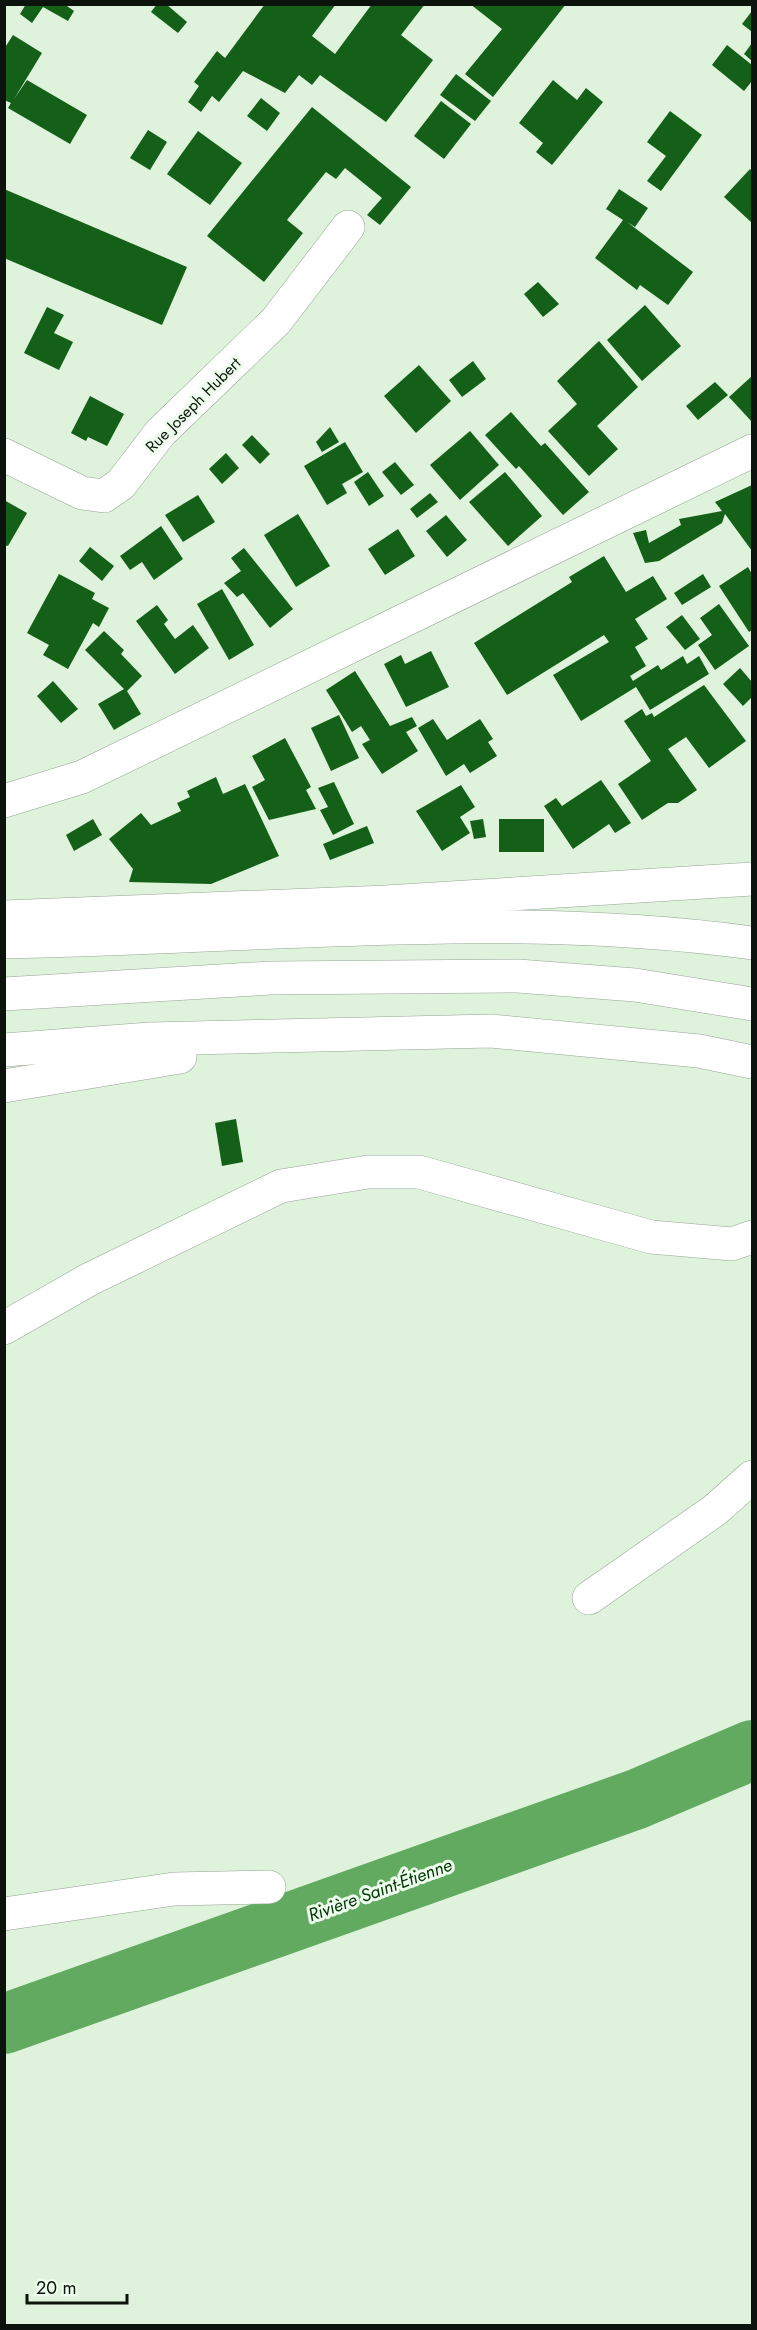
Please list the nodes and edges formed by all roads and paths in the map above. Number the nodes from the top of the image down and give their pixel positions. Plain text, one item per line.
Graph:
1 (348, 227) dead end
2 (753, 451) edge
3 (4, 455) edge
4 (4, 801) edge
5 (753, 879) edge
6 (4, 917) edge
7 (4, 942) edge
8 (753, 943) edge
9 (4, 994) edge
10 (753, 1004) edge
11 (326, 1036) junction
12 (4, 1050) edge
13 (753, 1062) edge
14 (4, 1086) edge
15 (753, 1237) edge
16 (4, 1328) edge
17 (753, 1477) edge
18 (589, 1598) dead end
19 (269, 1887) dead end
20 (4, 1914) edge

1 - 3 main road, Rue Joseph Hubert
2 - 4 main road
5 - 6 main road
7 - 8 main road
9 - 10 main road
11 - 12 main road
11 - 13 main road
11 - 14 main road
15 - 16 main road
17 - 18 main road
19 - 20 main road

